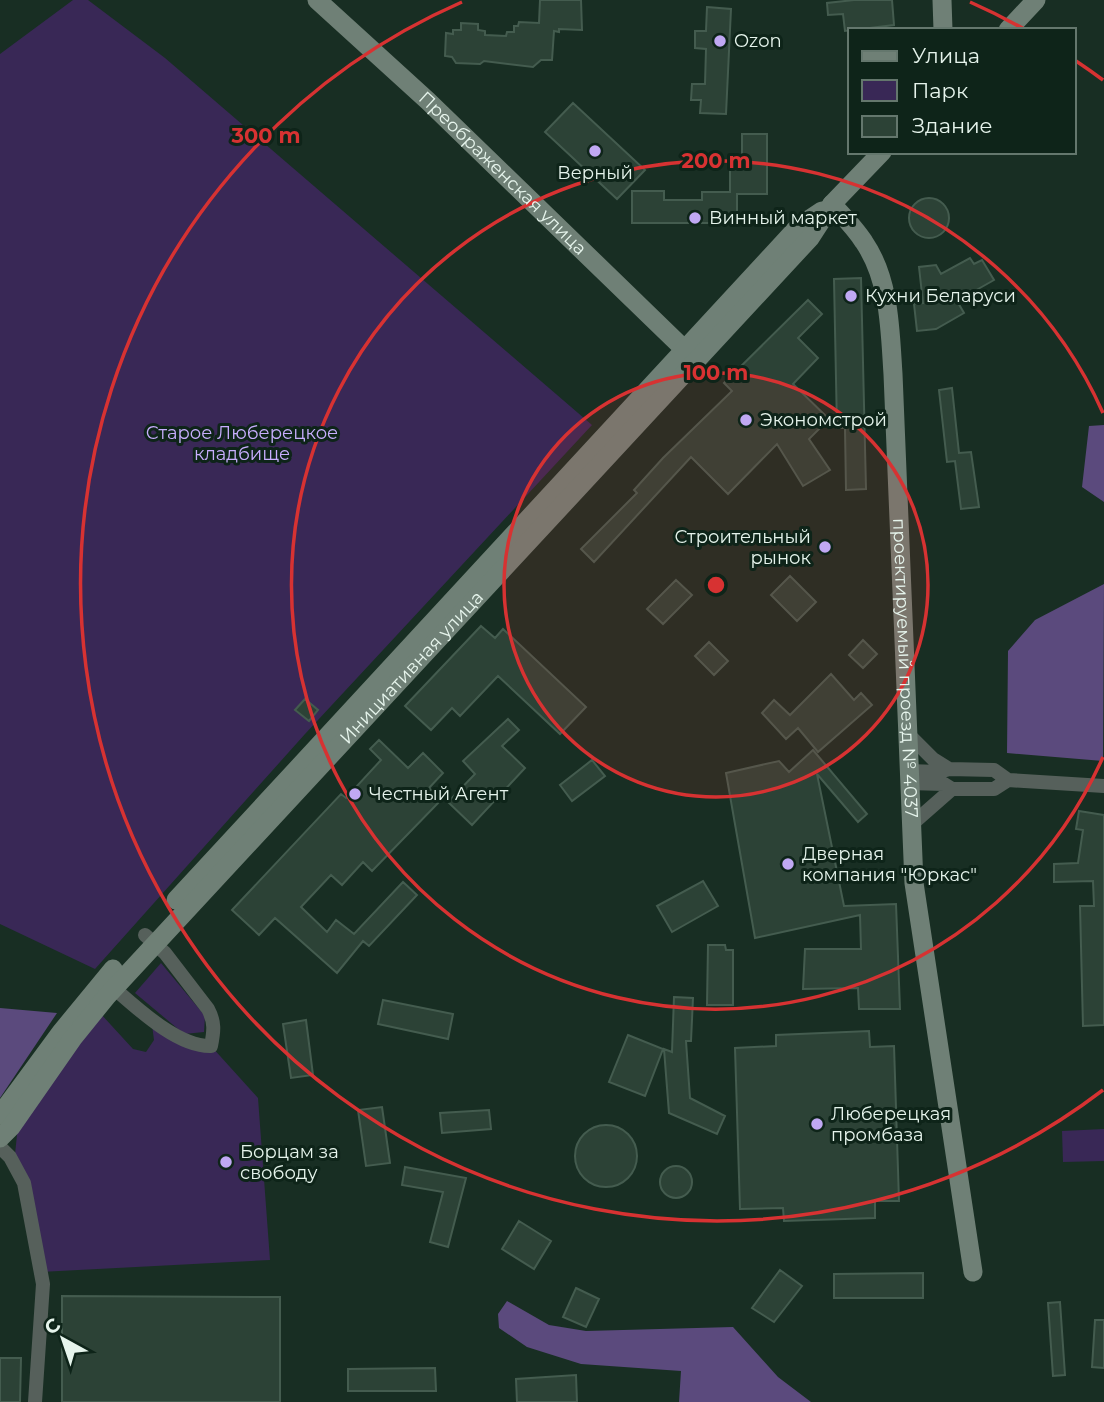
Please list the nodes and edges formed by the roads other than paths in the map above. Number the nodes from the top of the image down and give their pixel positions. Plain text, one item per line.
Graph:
1 (317, 0) edge
2 (942, 0) edge
3 (1036, 0) edge
4 (943, 28) edge
5 (1010, 28) edge
6 (881, 154) edge
7 (832, 204) junction
8 (684, 350) junction
9 (907, 733) junction
10 (949, 769) junction
11 (909, 777) junction
12 (1008, 780) junction
13 (1104, 786) edge
14 (952, 789) junction
15 (911, 825) junction
16 (149, 939) junction
17 (109, 984) junction
18 (0, 1115) edge
19 (0, 1138) edge
20 (0, 1147) edge
21 (973, 1272) dead end
22 (35, 1402) edge

1 - 8 main road, Преображенская улица
2 - 4 main road
3 - 5 main road
6 - 7 main road, Инициативная улица
7 - 8 main road, Инициативная улица
7 - 9 main road, проектируемый проезд № 4037
7 - 16 main road, Инициативная улица
8 - 16 main road, Инициативная улица
9 - 10 street
9 - 11 main road, проектируемый проезд № 4037
10 - 11 street
10 - 12 street
11 - 14 street
11 - 15 main road, проектируемый проезд № 4037
12 - 13 street
12 - 14 street
14 - 15 street
15 - 21 main road, проектируемый проезд № 4037
16 - 17 main road, Инициативная улица
16 - 17 street
17 - 18 main road, Инициативная улица
17 - 19 main road, Инициативная улица
20 - 22 street

